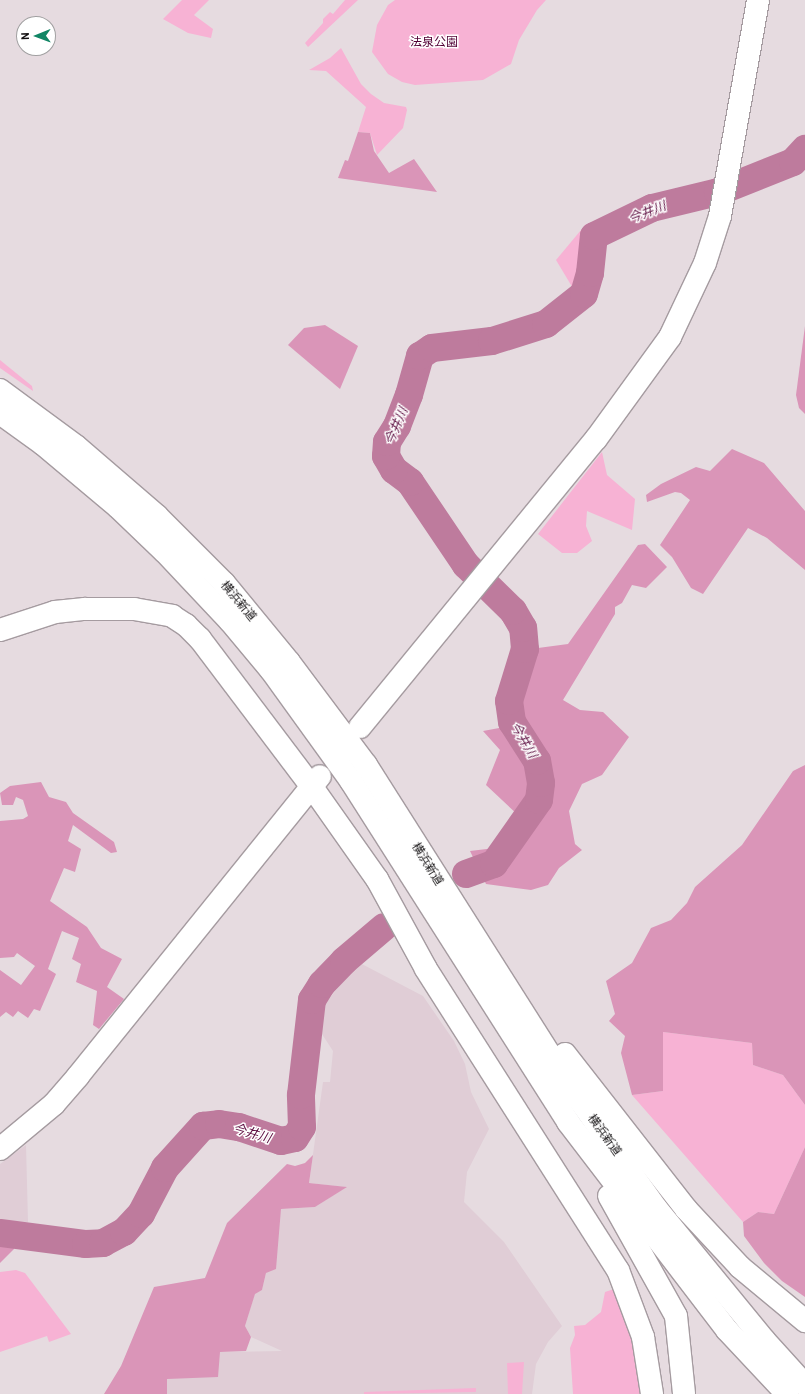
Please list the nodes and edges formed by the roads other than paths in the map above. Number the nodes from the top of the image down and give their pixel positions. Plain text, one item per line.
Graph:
1 (758, 0) edge
2 (0, 390) edge
3 (0, 414) edge
4 (0, 630) edge
5 (360, 727) dead end
6 (316, 781) junction
7 (468, 928) junction
8 (568, 1122) junction
9 (0, 1149) edge
10 (676, 1316) junction
11 (805, 1321) edge
12 (805, 1385) edge
13 (652, 1394) edge
14 (684, 1394) edge
15 (697, 1394) edge
16 (787, 1394) edge

1 - 5 main road
2 - 7 main road, 横浜新道
3 - 8 main road, 横浜新道
4 - 6 main road
6 - 9 main road
6 - 13 main road
7 - 11 main road
7 - 12 main road, 横浜新道
8 - 10 main road
8 - 16 main road, 横浜新道
10 - 14 main road
10 - 15 main road

